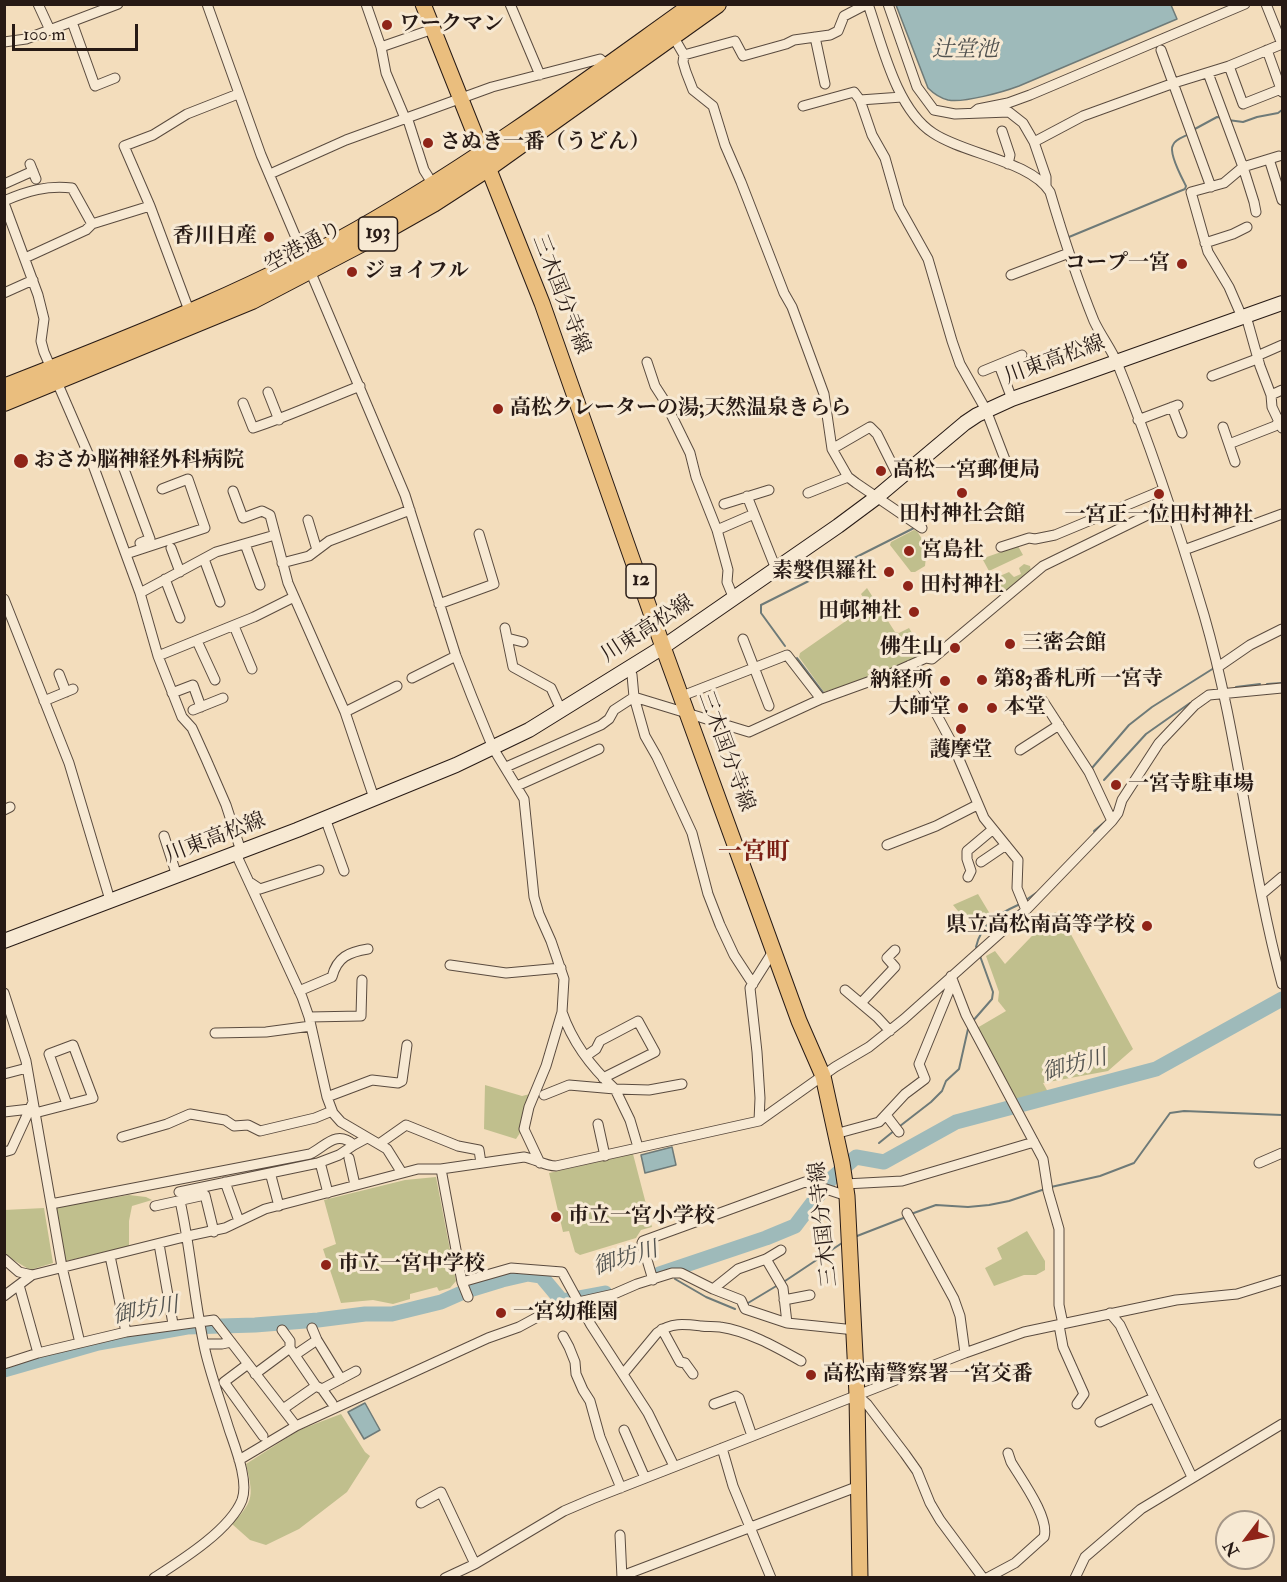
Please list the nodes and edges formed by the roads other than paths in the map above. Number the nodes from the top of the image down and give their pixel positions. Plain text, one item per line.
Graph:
1 (38, 4) edge
2 (118, 4) edge
3 (207, 4) edge
4 (366, 4) edge
5 (423, 4) edge
6 (510, 4) edge
7 (695, 4) edge
8 (717, 4) edge
9 (868, 4) edge
10 (888, 4) edge
11 (1245, 4) edge
12 (1266, 4) edge
13 (96, 8) edge
14 (72, 22) junction
15 (432, 29) junction
16 (50, 30) junction
17 (674, 36) junction
18 (815, 37) junction
19 (4, 42) edge
20 (1282, 44) edge
21 (381, 47) junction
22 (1161, 50) dead end
23 (1267, 50) junction
24 (684, 55) junction
25 (608, 66) junction
26 (1229, 66) junction
27 (1208, 73) junction
28 (540, 75) junction
29 (115, 78) dead end
30 (1174, 83) junction
31 (825, 84) dead end
32 (1282, 91) edge
33 (238, 94) junction
34 (902, 97) junction
35 (460, 100) junction
36 (860, 100) junction
37 (803, 106) dead end
38 (973, 113) junction
39 (406, 117) junction
40 (1002, 131) dead end
41 (1034, 142) junction
42 (1279, 156) dead end
43 (1269, 159) junction
44 (484, 162) junction
45 (1008, 165) junction
46 (1243, 167) junction
47 (33, 171) dead end
48 (270, 174) junction
49 (4, 184) edge
50 (434, 186) junction
51 (1046, 186) junction
52 (1211, 187) junction
53 (1282, 195) edge
54 (4, 202) edge
55 (150, 206) junction
56 (1256, 212) dead end
57 (92, 224) junction
58 (1247, 227) dead end
59 (1205, 243) junction
60 (1069, 253) junction
61 (24, 258) junction
62 (308, 264) junction
63 (1011, 275) dead end
64 (33, 280) junction
65 (4, 293) edge
66 (1282, 303) edge
67 (190, 313) junction
68 (1244, 316) junction
69 (1282, 345) edge
70 (1022, 355) dead end
71 (1257, 357) junction
72 (1116, 361) junction
73 (647, 362) dead end
74 (999, 365) junction
75 (983, 371) dead end
76 (54, 375) junction
77 (1212, 376) dead end
78 (360, 386) junction
79 (4, 388) edge
80 (1282, 390) edge
81 (268, 392) dead end
82 (1271, 395) junction
83 (1012, 399) junction
84 (4, 402) edge
85 (243, 403) dead end
86 (986, 410) junction
87 (279, 420) junction
88 (1138, 420) junction
89 (1281, 423) edge
90 (1223, 427) dead end
91 (1182, 433) dead end
92 (1229, 444) junction
93 (832, 449) junction
94 (1235, 462) dead end
95 (93, 465) junction
96 (1009, 470) dead end
97 (848, 477) junction
98 (899, 478) junction
99 (162, 489) dead end
100 (769, 490) dead end
101 (1163, 490) junction
102 (233, 491) dead end
103 (808, 493) dead end
104 (747, 496) junction
105 (877, 497) junction
106 (724, 504) dead end
107 (1168, 505) junction
108 (411, 510) junction
109 (754, 514) junction
110 (1282, 514) edge
111 (308, 520) dead end
112 (922, 528) dead end
113 (717, 530) junction
114 (479, 534) dead end
115 (275, 535) junction
116 (245, 544) junction
117 (1001, 547) dead end
118 (171, 548) dead end
119 (317, 550) junction
120 (1184, 550) junction
121 (125, 551) junction
122 (204, 559) junction
123 (282, 563) junction
124 (776, 569) junction
125 (180, 572) junction
126 (165, 579) junction
127 (260, 585) dead end
128 (140, 593) junction
129 (294, 597) junction
130 (4, 599) edge
131 (734, 599) junction
132 (220, 602) dead end
133 (439, 604) junction
134 (180, 618) dead end
135 (234, 626) junction
136 (505, 628) dead end
137 (1282, 629) edge
138 (507, 638) junction
139 (743, 639) dead end
140 (197, 641) junction
141 (523, 642) dead end
142 (663, 647) junction
143 (158, 656) junction
144 (456, 656) junction
145 (910, 665) junction
146 (754, 667) junction
147 (1218, 667) junction
148 (252, 669) dead end
149 (538, 669) dead end
150 (629, 669) junction
151 (59, 674) dead end
152 (412, 678) dead end
153 (215, 680) dead end
154 (536, 680) junction
155 (397, 686) dead end
156 (1282, 688) edge
157 (172, 693) junction
158 (1223, 694) junction
159 (682, 696) junction
160 (634, 697) junction
161 (223, 698) dead end
162 (822, 699) junction
163 (44, 701) junction
164 (1044, 701) dead end
165 (769, 706) dead end
166 (561, 710) junction
167 (345, 712) junction
168 (688, 714) junction
169 (1059, 725) junction
170 (493, 748) junction
171 (599, 749) dead end
172 (1020, 750) dead end
173 (507, 767) junction
174 (517, 786) junction
175 (374, 798) junction
176 (977, 805) junction
177 (325, 818) junction
178 (1112, 820) junction
179 (992, 830) junction
180 (164, 836) dead end
181 (887, 845) dead end
182 (1006, 845) junction
183 (238, 852) junction
184 (981, 862) dead end
185 (319, 870) dead end
186 (344, 871) dead end
187 (177, 876) junction
188 (968, 877) dead end
189 (1282, 877) edge
190 (248, 881) junction
191 (1263, 893) junction
192 (110, 900) junction
193 (1026, 910) junction
194 (4, 940) edge
195 (368, 949) dead end
196 (774, 950) junction
197 (895, 950) dead end
198 (450, 965) dead end
199 (561, 968) junction
200 (952, 978) junction
201 (362, 980) dead end
202 (753, 984) junction
203 (1282, 984) edge
204 (845, 990) dead end
205 (299, 991) junction
206 (4, 993) edge
207 (861, 1004) junction
208 (562, 1012) junction
209 (310, 1021) junction
210 (890, 1031) junction
211 (215, 1033) dead end
212 (407, 1045) dead end
213 (586, 1056) junction
214 (27, 1068) junction
215 (4, 1074) edge
216 (823, 1076) junction
217 (603, 1078) junction
218 (682, 1084) dead end
219 (615, 1089) junction
220 (544, 1095) dead end
221 (327, 1097) junction
222 (67, 1104) junction
223 (33, 1108) junction
224 (332, 1111) junction
225 (4, 1112) edge
226 (886, 1115) junction
227 (759, 1121) junction
228 (598, 1124) dead end
229 (899, 1132) dead end
230 (835, 1134) junction
231 (122, 1137) dead end
232 (367, 1138) junction
233 (1034, 1142) junction
234 (379, 1144) junction
235 (354, 1145) junction
236 (638, 1147) junction
237 (4, 1152) edge
238 (1282, 1153) edge
239 (605, 1156) junction
240 (349, 1158) dead end
241 (481, 1163) junction
242 (540, 1163) junction
243 (1259, 1163) dead end
244 (321, 1166) dead end
245 (441, 1169) junction
246 (402, 1173) junction
247 (271, 1176) dead end
248 (845, 1180) junction
249 (225, 1182) junction
250 (356, 1185) junction
251 (328, 1192) junction
252 (179, 1196) junction
253 (51, 1204) junction
254 (155, 1206) dead end
255 (279, 1206) junction
256 (907, 1213) dead end
257 (239, 1221) junction
258 (214, 1232) junction
259 (188, 1236) junction
260 (159, 1244) junction
261 (781, 1250) dead end
262 (110, 1256) junction
263 (4, 1259) edge
264 (766, 1259) junction
265 (62, 1267) junction
266 (32, 1275) junction
267 (652, 1277) junction
268 (1282, 1280) edge
269 (463, 1284) junction
270 (19, 1285) junction
271 (713, 1289) junction
272 (810, 1295) dead end
273 (4, 1296) edge
274 (468, 1298) dead end
275 (577, 1298) junction
276 (784, 1300) junction
277 (1110, 1313) junction
278 (787, 1323) junction
279 (173, 1324) junction
280 (1061, 1324) junction
281 (201, 1325) junction
282 (312, 1328) dead end
283 (662, 1329) junction
284 (282, 1330) dead end
285 (855, 1330) junction
286 (126, 1332) junction
287 (563, 1336) dead end
288 (317, 1340) junction
289 (231, 1342) junction
290 (80, 1343) junction
291 (204, 1344) junction
292 (292, 1351) junction
293 (38, 1353) junction
294 (965, 1353) junction
295 (801, 1360) dead end
296 (248, 1364) junction
297 (4, 1365) edge
298 (356, 1371) dead end
299 (255, 1374) junction
300 (623, 1374) junction
301 (693, 1374) dead end
302 (341, 1379) junction
303 (319, 1387) junction
304 (857, 1395) junction
305 (1153, 1398) junction
306 (332, 1402) dead end
307 (714, 1404) dead end
308 (1077, 1404) dead end
309 (283, 1409) junction
310 (1100, 1422) dead end
311 (294, 1424) junction
312 (1282, 1424) edge
313 (624, 1430) dead end
314 (262, 1436) dead end
315 (752, 1436) junction
316 (722, 1448) junction
317 (1008, 1453) dead end
318 (239, 1460) junction
319 (674, 1466) junction
320 (1192, 1477) junction
321 (645, 1478) junction
322 (859, 1486) junction
323 (621, 1488) junction
324 (421, 1503) dead end
325 (749, 1527) junction
326 (620, 1535) dead end
327 (475, 1564) junction
328 (622, 1577) edge
329 (154, 1578) edge
330 (445, 1578) edge
331 (771, 1578) edge
332 (860, 1578) edge
333 (985, 1578) edge
334 (1074, 1578) edge

1 - 16 street
2 - 13 street
3 - 33 street
4 - 21 street
5 - 15 main road, 三木国分寺線 / 12
6 - 28 street
7 - 25 highway, 空港通り / 193
8 - 17 highway, 空港通り / 193
9 - 18 street
9 - 34 street
10 - 38 street
11 - 38 street
12 - 20 street
13 - 14 street
14 - 16 street
14 - 29 street
15 - 21 street
15 - 35 main road, 三木国分寺線 / 12
16 - 19 street
17 - 24 street
17 - 44 highway, 空港通り / 193
18 - 24 street
18 - 31 street
20 - 23 street
21 - 39 street
22 - 30 street
23 - 26 street
23 - 32 street
24 - 93 street
25 - 28 street
25 - 44 highway, 空港通り / 193
26 - 27 street
26 - 32 street
27 - 30 street
27 - 46 street
28 - 35 street
30 - 41 street
30 - 52 street
33 - 48 street
33 - 55 street
34 - 36 street
34 - 45 street
35 - 39 street
35 - 44 main road, 三木国分寺線 / 12
36 - 37 street
36 - 86 street
38 - 41 street
39 - 48 street
39 - 50 street
40 - 45 street
41 - 51 street
42 - 43 street
43 - 46 street
43 - 53 street
44 - 50 highway, 空港通り / 193
44 - 62 highway, 空港通り / 193
44 - 142 main road, 三木国分寺線 / 12
45 - 51 street
46 - 52 street
46 - 56 street
47 - 49 street
48 - 62 street
50 - 62 highway, 空港通り / 193
51 - 60 street
52 - 59 street
54 - 57 street
54 - 61 street
55 - 57 street
55 - 67 street
57 - 61 street
58 - 59 street
59 - 68 street
60 - 63 street
60 - 72 street
61 - 64 street
62 - 67 highway, 空港通り / 193
62 - 76 highway, 空港通り / 193
62 - 78 street
64 - 65 street
64 - 76 street
66 - 68 main road, 川東高松線
67 - 76 highway, 空港通り / 193
68 - 71 street
68 - 72 main road, 川東高松線
69 - 71 street
70 - 74 street
71 - 77 street
71 - 82 street
72 - 83 main road, 川東高松線
72 - 88 street
73 - 113 street
74 - 75 street
74 - 83 street
76 - 79 highway, 空港通り / 193
76 - 84 highway, 空港通り / 193
76 - 95 street
78 - 87 street
78 - 108 street
80 - 82 street
81 - 87 street
82 - 89 street
83 - 86 main road, 川東高松線
85 - 87 street
86 - 96 street
86 - 98 main road, 川東高松線
88 - 91 street
88 - 101 street
89 - 92 street
90 - 92 street
92 - 94 street
93 - 97 street
93 - 98 street
95 - 121 street
95 - 121 street
97 - 103 street
97 - 105 street
98 - 105 main road, 川東高松線
99 - 121 street
100 - 104 street
101 - 107 street
101 - 117 street
102 - 115 street
104 - 106 street
104 - 109 street
105 - 112 street
105 - 124 main road, 川東高松線
107 - 120 street
107 - 145 street
108 - 119 street
108 - 133 street
109 - 113 street
109 - 124 street
110 - 120 street
111 - 119 street
113 - 131 street
114 - 133 street
115 - 116 street
115 - 123 street
116 - 122 street
116 - 127 street
118 - 125 street
119 - 123 street
120 - 147 street
121 - 128 street
122 - 125 street
122 - 132 street
123 - 129 street
124 - 131 main road, 川東高松線
125 - 126 street
126 - 128 street
126 - 134 street
128 - 143 street
129 - 135 street
129 - 167 street
130 - 163 street
131 - 142 main road, 川東高松線
133 - 144 street
135 - 140 street
135 - 148 street
136 - 138 street
137 - 147 street
138 - 141 street
138 - 154 street
139 - 146 street
140 - 143 street
140 - 153 street
142 - 150 main road, 川東高松線
142 - 159 main road, 三木国分寺線 / 12
143 - 157 street
144 - 152 street
144 - 170 street
145 - 162 street
145 - 176 street
146 - 159 street
146 - 162 street
146 - 165 street
147 - 158 street
149 - 154 street
150 - 160 street
150 - 166 main road, 川東高松線
151 - 163 street
154 - 166 street
155 - 167 street
156 - 158 street
157 - 161 street
157 - 183 street
158 - 178 street
158 - 191 street
159 - 168 main road, 三木国分寺線 / 12
160 - 168 street
160 - 173 street
160 - 202 street
162 - 168 street
163 - 192 street
164 - 169 street
166 - 170 main road, 川東高松線
167 - 175 street
168 - 196 main road, 三木国分寺線 / 12
169 - 172 street
169 - 178 street
170 - 173 street
170 - 175 main road, 川東高松線
171 - 174 street
173 - 174 street
174 - 199 street
175 - 177 main road, 川東高松線
176 - 179 street
176 - 181 street
177 - 183 main road, 川東高松線
177 - 186 street
178 - 193 street
179 - 182 street
179 - 188 street
180 - 187 street
182 - 184 street
182 - 193 street
183 - 187 main road, 川東高松線
183 - 190 street
185 - 190 street
187 - 192 main road, 川東高松線
189 - 191 street
190 - 205 street
191 - 203 street
192 - 194 main road, 川東高松線
193 - 200 street
195 - 205 street
196 - 202 street
196 - 216 main road, 三木国分寺線 / 12
197 - 207 street
198 - 199 street
199 - 208 street
200 - 210 street
200 - 226 street
200 - 233 street
201 - 209 street
202 - 227 street
204 - 207 street
205 - 209 street
206 - 214 street
207 - 210 street
208 - 213 street
208 - 242 street
209 - 211 street
209 - 221 street
210 - 216 street
212 - 221 street
213 - 217 street
213 - 217 street
214 - 215 street
214 - 223 street
216 - 227 street
216 - 230 main road, 三木国分寺線 / 12
217 - 219 street
218 - 219 street
219 - 220 street
219 - 236 street
221 - 224 street
222 - 222 street
222 - 223 street
223 - 225 street
223 - 237 street
223 - 253 street
224 - 231 street
224 - 232 street
226 - 229 street
226 - 230 street
227 - 236 street
228 - 239 street
230 - 248 main road, 三木国分寺線 / 12
232 - 234 street
232 - 235 street
233 - 248 street
233 - 280 street
234 - 241 street
234 - 246 street
235 - 249 street
235 - 253 street
236 - 239 street
238 - 243 street
239 - 242 street
240 - 250 street
241 - 242 street
241 - 245 street
244 - 251 street
245 - 246 street
245 - 269 street
246 - 250 street
247 - 255 street
248 - 267 street
248 - 285 main road, 三木国分寺線 / 12
249 - 252 street
249 - 257 street
250 - 251 street
251 - 255 street
252 - 254 street
252 - 258 street
252 - 259 street
253 - 265 street
255 - 257 street
256 - 294 street
257 - 258 street
258 - 259 street
259 - 260 street
259 - 281 street
260 - 262 street
260 - 279 street
261 - 264 street
262 - 265 street
262 - 286 street
263 - 266 street
264 - 271 street
264 - 276 street
265 - 266 street
265 - 290 street
266 - 270 street
267 - 271 street
267 - 275 street
268 - 277 street
269 - 274 street
269 - 275 street
270 - 273 street
270 - 293 street
271 - 278 street
272 - 276 street
275 - 300 street
275 - 311 street
276 - 278 street
277 - 280 street
277 - 305 street
278 - 285 street
279 - 281 street
279 - 286 street
280 - 294 street
280 - 308 street
281 - 289 street
281 - 291 street
282 - 288 street
283 - 295 street
283 - 300 street
283 - 301 street
284 - 292 street
285 - 304 main road, 三木国分寺線 / 12
286 - 290 street
287 - 323 street
288 - 292 street
288 - 302 street
289 - 291 street
289 - 296 street
290 - 293 street
291 - 318 street
292 - 299 street
292 - 303 street
293 - 297 street
294 - 304 street
296 - 299 street
296 - 314 street
298 - 302 street
299 - 309 street
300 - 319 street
302 - 303 street
303 - 306 street
303 - 309 street
304 - 315 street
304 - 322 main road, 三木国分寺線 / 12
304 - 333 street
305 - 310 street
305 - 320 street
307 - 315 street
309 - 311 street
311 - 318 street
312 - 320 street
313 - 321 street
315 - 316 street
316 - 319 street
316 - 325 street
317 - 333 street
318 - 329 street
319 - 321 street
320 - 334 street
321 - 323 street
322 - 325 street
322 - 332 main road, 三木国分寺線 / 12
323 - 327 street
324 - 327 street
325 - 328 street
325 - 331 street
326 - 328 street
327 - 330 street

